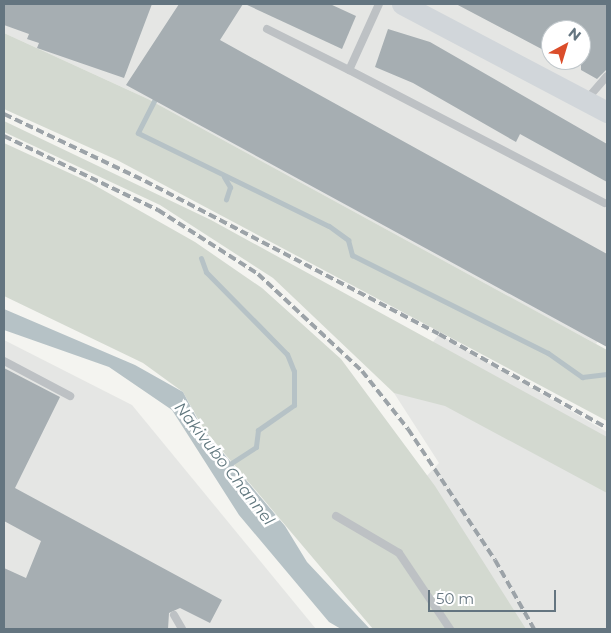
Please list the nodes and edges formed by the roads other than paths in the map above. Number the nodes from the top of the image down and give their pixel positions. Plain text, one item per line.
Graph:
1 (379, 4) edge
2 (402, 4) edge
3 (267, 29) dead end
4 (349, 70) junction
5 (607, 76) edge
6 (586, 100) junction
7 (607, 112) edge
8 (604, 202) dead end
9 (4, 361) edge
10 (70, 396) dead end
11 (336, 516) dead end
12 (174, 615) dead end
13 (182, 629) edge
14 (450, 629) edge

1 - 4 lane
2 - 6 main road
3 - 4 lane
4 - 8 lane
5 - 6 lane
6 - 7 main road
9 - 10 lane
11 - 14 lane
12 - 13 lane

